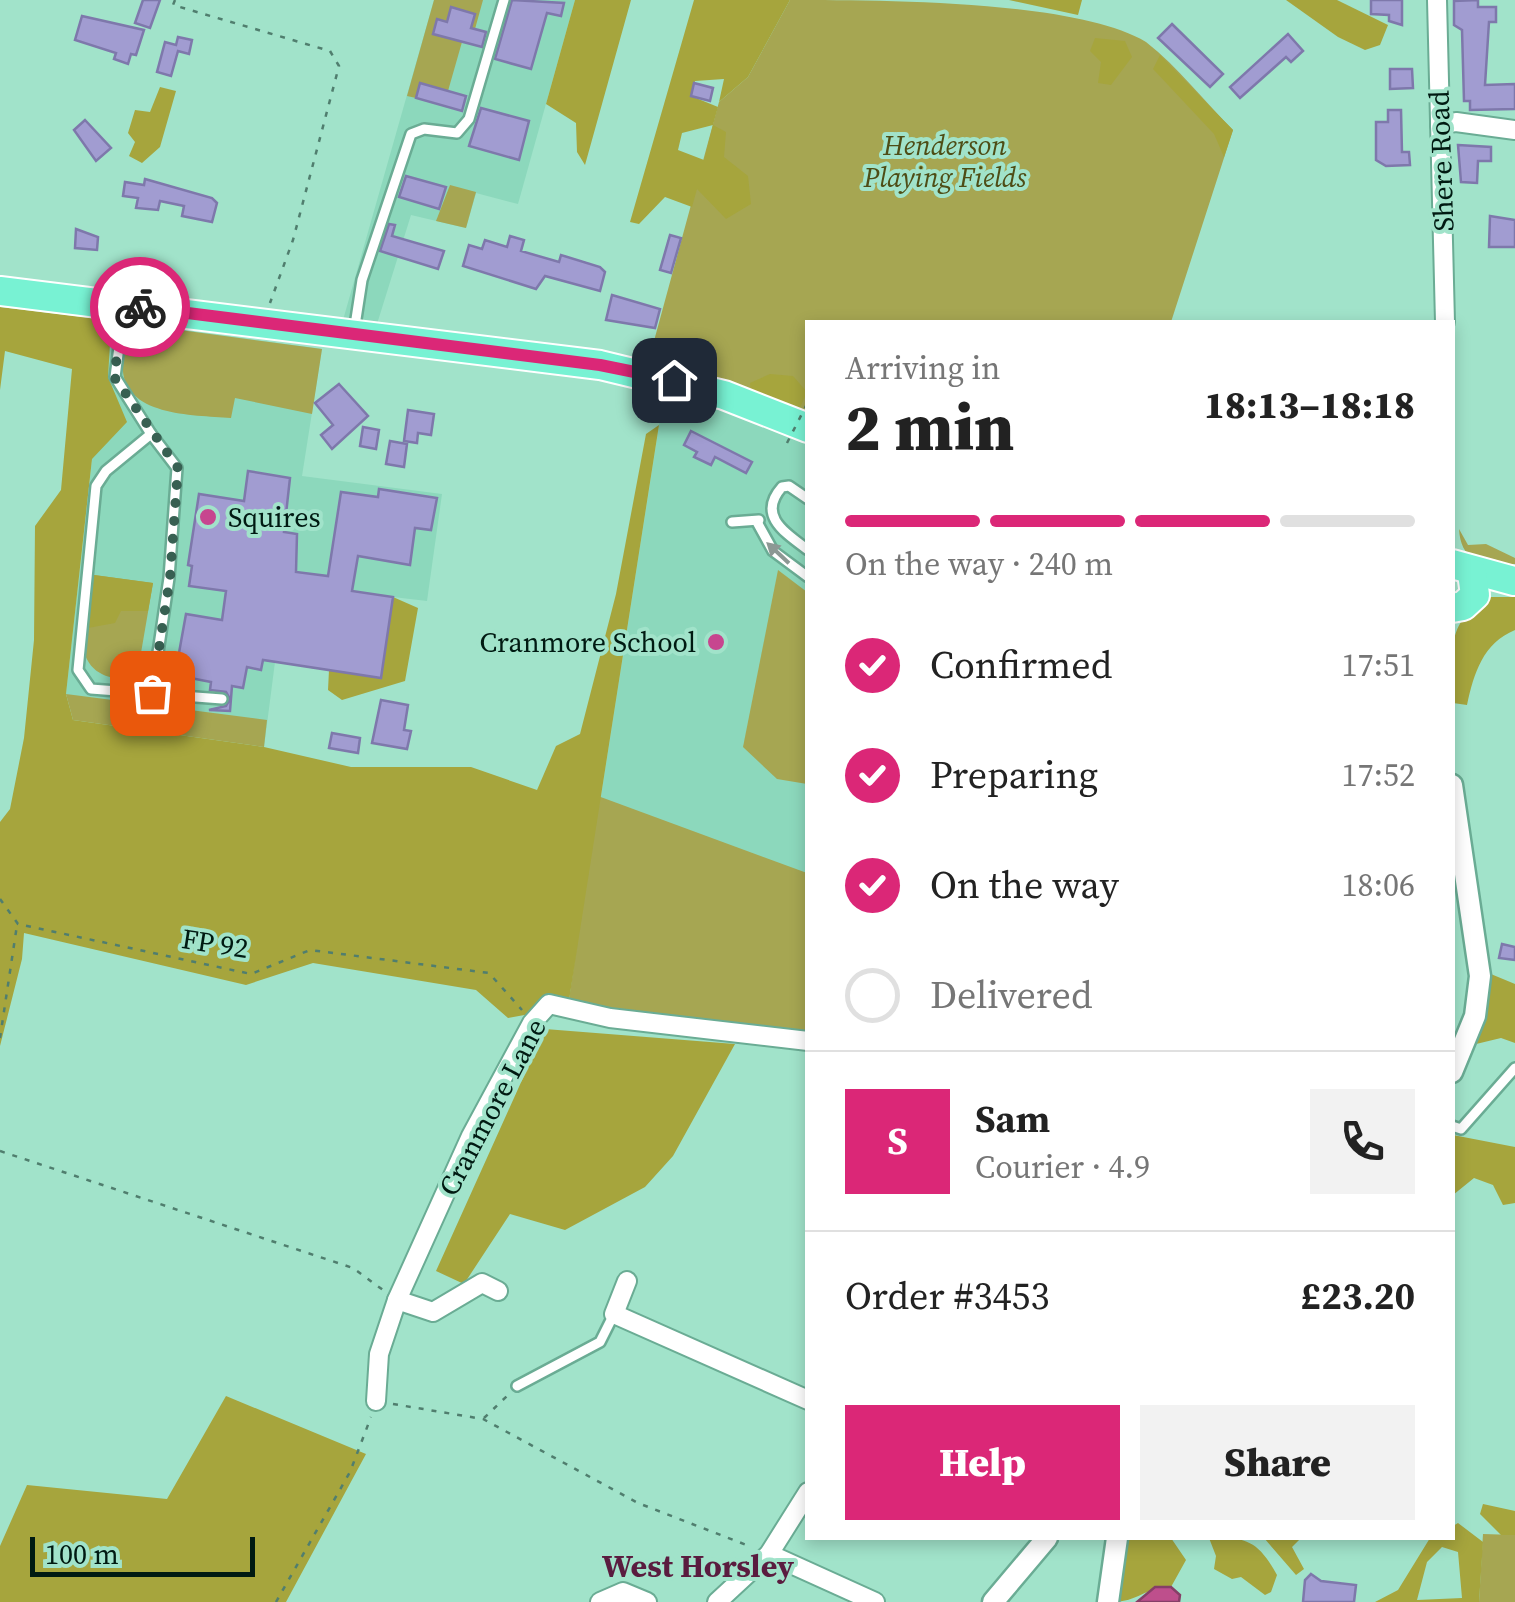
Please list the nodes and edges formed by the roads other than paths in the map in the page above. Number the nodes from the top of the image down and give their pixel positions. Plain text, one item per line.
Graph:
1 (504, 0) edge
2 (1436, 0) edge
3 (1440, 125) junction
4 (1515, 130) edge
5 (0, 291) edge
6 (124, 306) junction
7 (1445, 320) edge
8 (354, 334) junction
9 (151, 434) junction
10 (797, 435) edge
11 (805, 497) edge
12 (769, 512) junction
13 (732, 522) dead end
14 (757, 522) junction
15 (805, 548) edge
16 (805, 576) edge
17 (1467, 576) edge
18 (1514, 581) edge
19 (1455, 607) edge
20 (152, 693) junction
21 (222, 699) dead end
22 (1457, 839) edge
23 (805, 1040) edge
24 (1455, 1065) edge
25 (1515, 1068) edge
26 (1455, 1127) edge
27 (627, 1281) dead end
28 (498, 1291) dead end
29 (396, 1300) junction
30 (614, 1314) junction
31 (517, 1386) road end
32 (805, 1399) edge
33 (376, 1401) road end
34 (805, 1497) edge
35 (1045, 1540) edge
36 (1117, 1540) edge
37 (770, 1554) junction
38 (600, 1602) edge
39 (646, 1602) edge
40 (718, 1602) edge
41 (875, 1602) edge
42 (993, 1602) edge
43 (1108, 1602) edge

1 - 8 lane
2 - 3 street, Shere Road
3 - 4 street
3 - 7 street, Shere Road
5 - 6 main road
6 - 8 main road
6 - 9 lane
8 - 10 main road
9 - 20 lane
9 - 20 lane
11 - 12 lane
12 - 14 lane
12 - 15 lane
13 - 14 lane
16 -> 14 lane
17 - 18 main road
17 - 19 main road
20 - 21 lane
22 - 24 street
23 - 29 street, Cranmore Lane
25 - 26 lane
27 - 30 street
28 - 29 street
29 - 33 street, Cranmore Lane
30 - 31 lane
30 - 32 street
34 - 37 street
35 - 42 street
36 - 43 street
37 - 40 street
37 - 41 street
38 - 39 street

